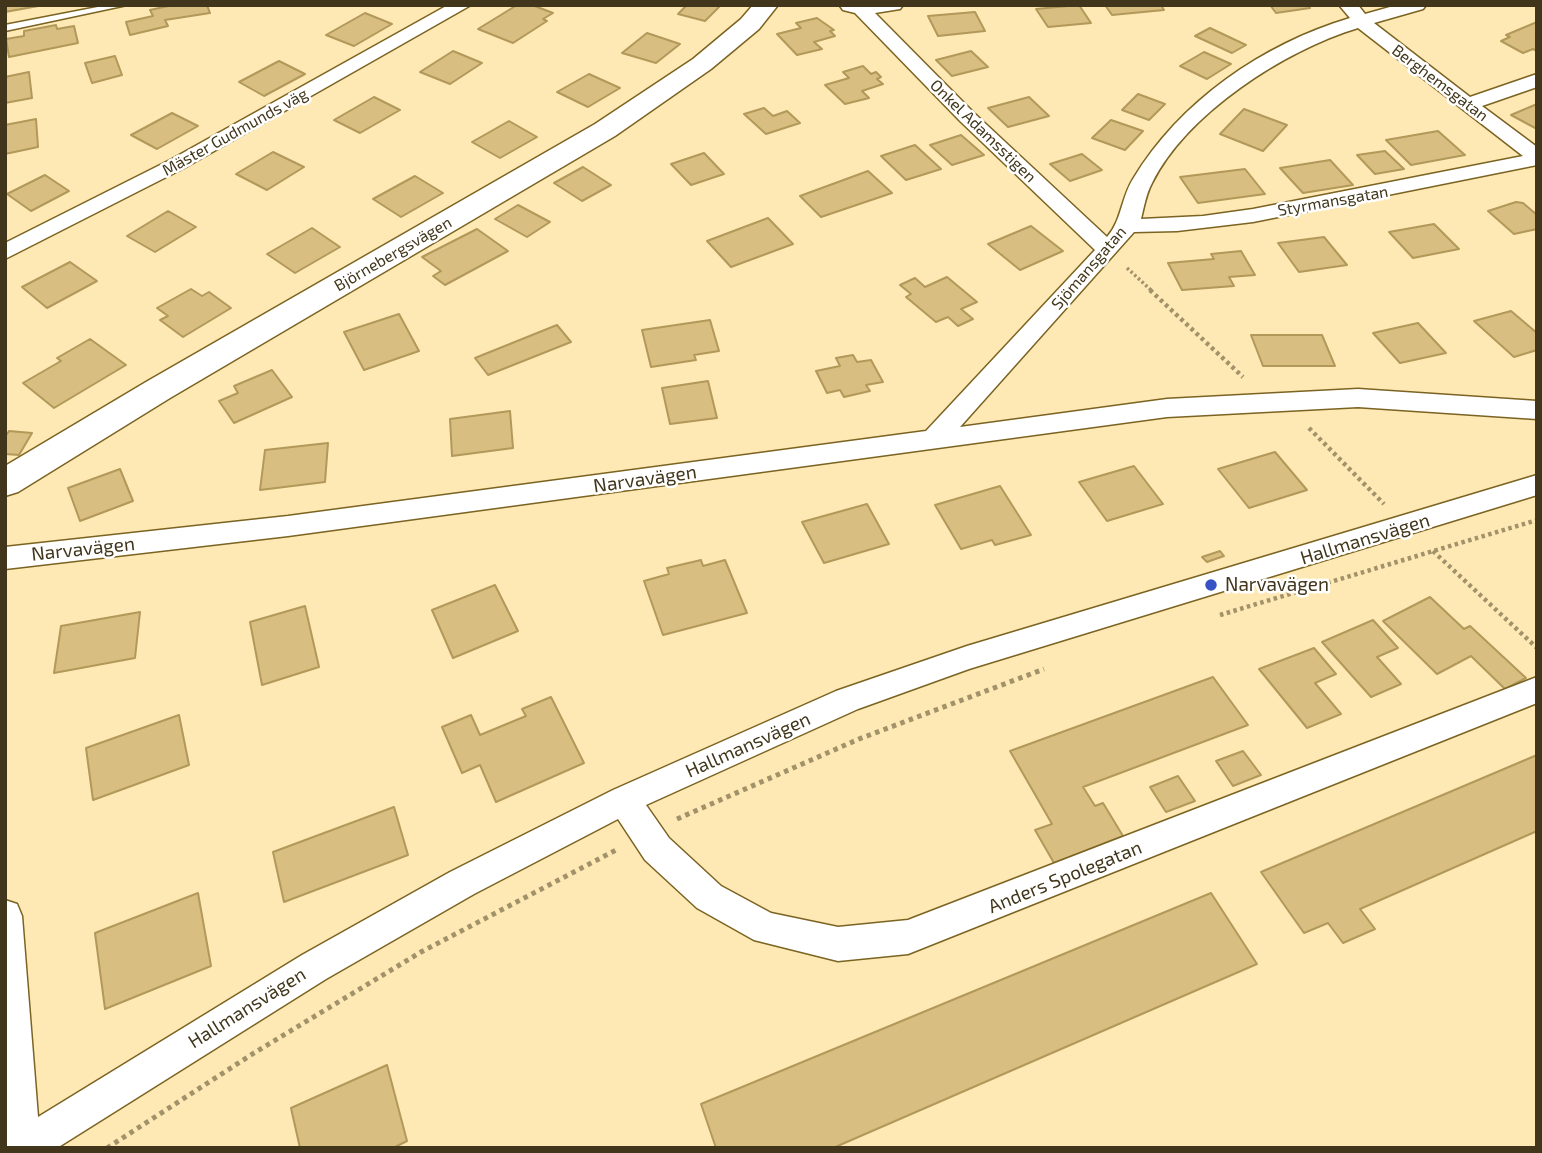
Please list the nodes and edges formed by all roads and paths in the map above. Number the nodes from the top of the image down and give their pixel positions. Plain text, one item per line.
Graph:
1 (123, 5) edge
2 (462, 5) edge
3 (766, 5) edge
4 (894, 5) edge
5 (1348, 5) edge
6 (1417, 5) edge
7 (853, 7) edge
8 (1362, 22) junction
9 (5, 28) edge
10 (1537, 80) edge
11 (1469, 104) junction
12 (1537, 158) edge
13 (1127, 225) junction
14 (1108, 250) junction
15 (5, 252) edge
16 (1269, 402) junction
17 (1537, 410) edge
18 (935, 438) junction
19 (5, 483) edge
20 (1537, 485) edge
21 (1537, 520) edge
22 (1390, 531) junction
23 (1432, 551) junction
24 (1412, 557) junction
25 (5, 558) edge
26 (1216, 616) dead end
27 (1537, 648) edge
28 (1051, 666) dead end
29 (1537, 690) edge
30 (624, 800) junction
31 (647, 834) junction
32 (5, 916) edge
33 (22, 1148) edge
34 (107, 1148) edge

1 - 9 lane
2 - 15 street, Mäster Gudmunds väg
3 - 19 street, Björnebergsvägen
4 - 7 street
5 - 8 street, Berghemsgatan
6 - 8 street, Sjömansgatan
7 - 14 street, Onkel Adamsstigen
8 - 11 street, Berghemsgatan
8 - 13 street, Sjömansgatan
10 - 11 street
11 - 12 street, Berghemsgatan
12 - 13 street, Styrmansgatan
13 - 14 street, Sjömansgatan
14 - 16 path
14 - 18 street, Sjömansgatan
16 - 17 street, Narvavägen
16 - 18 street, Narvavägen
16 - 22 path
18 - 25 street, Narvavägen
20 - 22 street, Hallmansvägen
21 - 23 path
22 - 24 path
22 - 30 street, Hallmansvägen
23 - 24 path
23 - 27 path
24 - 26 path
28 - 31 path
29 - 31 street, Anders Spolegatan
30 - 31 street, Anders Spolegatan
30 - 33 street, Hallmansvägen
31 - 34 path
32 - 33 street

